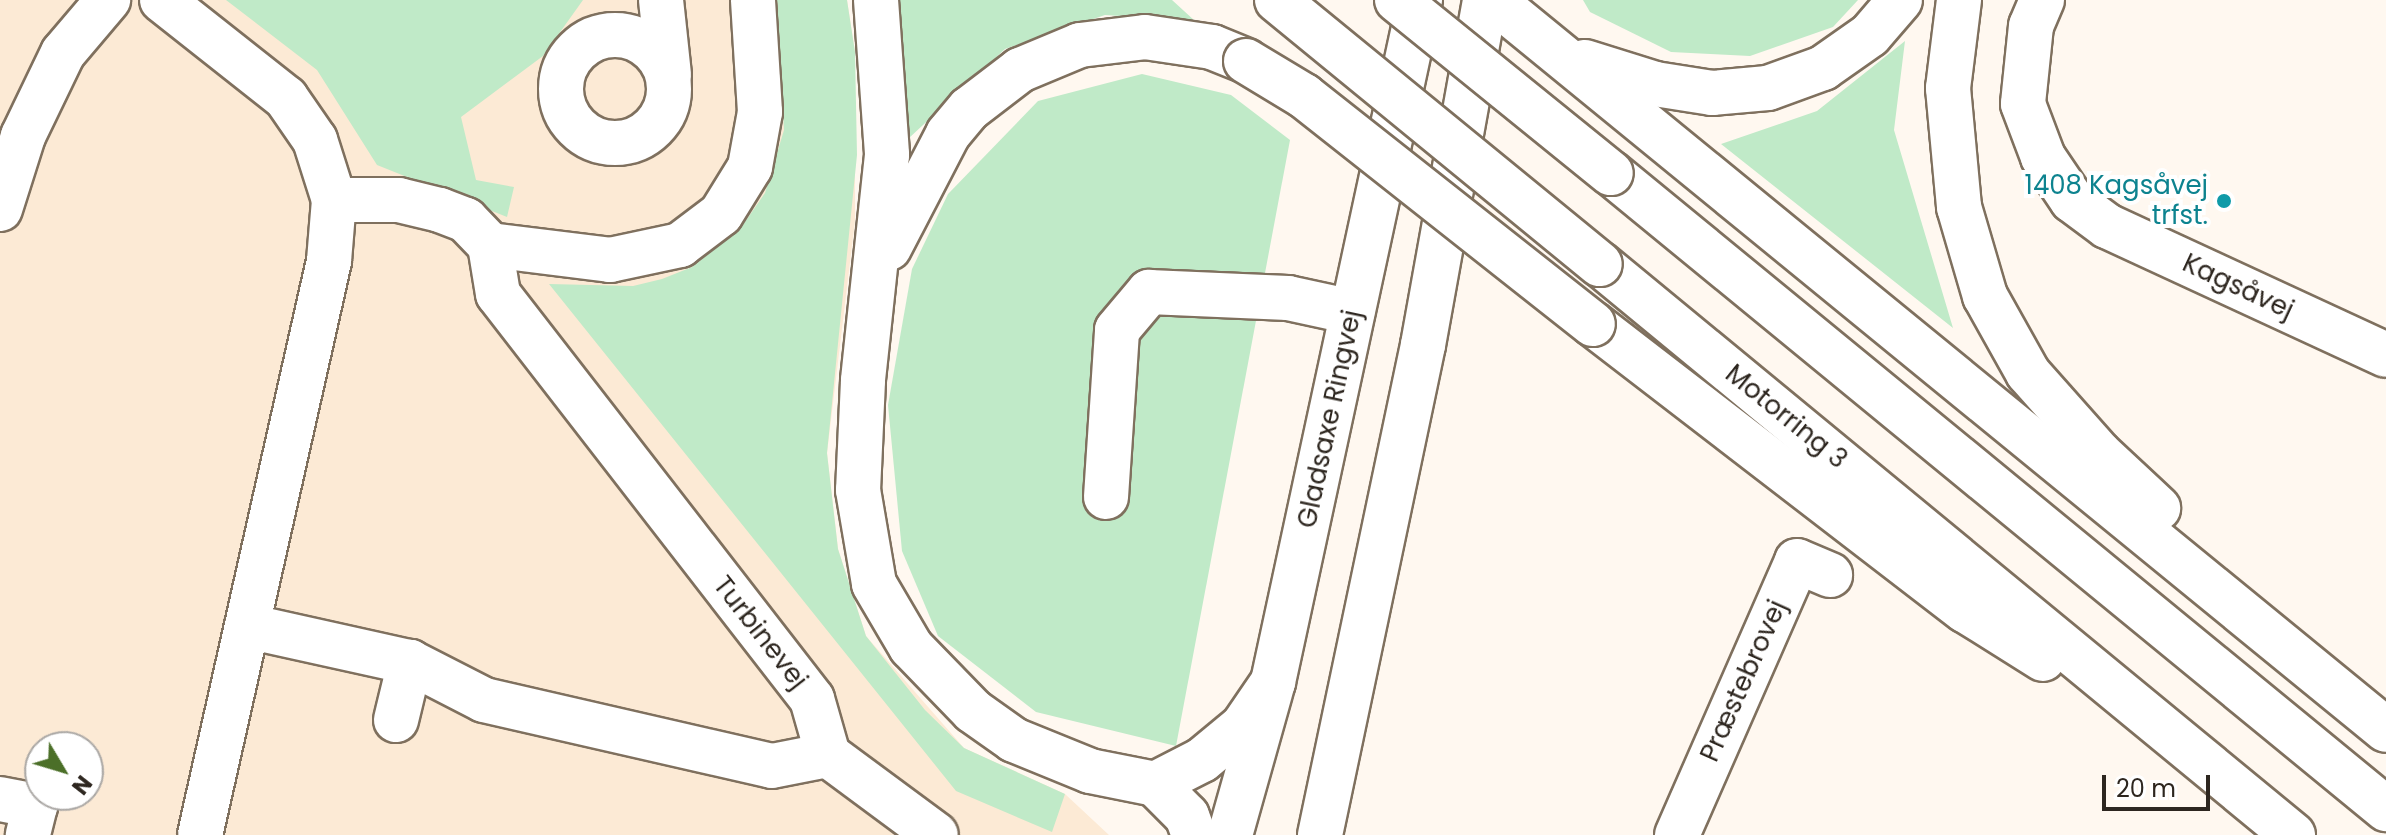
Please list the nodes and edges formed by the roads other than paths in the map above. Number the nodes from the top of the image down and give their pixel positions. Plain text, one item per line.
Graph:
1 (108, 0) edge
2 (162, 0) edge
3 (661, 0) edge
4 (753, 0) edge
5 (876, 0) edge
6 (1277, 0) edge
7 (1397, 0) edge
8 (1420, 0) edge
9 (1485, 0) edge
10 (1493, 0) edge
11 (1900, 0) edge
12 (1959, 0) edge
13 (2042, 0) edge
14 (596, 20) edge
15 (1560, 54) junction
16 (669, 75) junction
17 (334, 200) junction
18 (0, 209) edge
19 (490, 245) junction
20 (876, 276) junction
21 (1353, 312) junction
22 (2386, 355) edge
23 (1106, 497) dead end
24 (1830, 575) dead end
25 (247, 626) junction
26 (410, 662) junction
27 (1273, 682) junction
28 (396, 720) dead end
29 (2386, 727) edge
30 (828, 755) junction
31 (2201, 759) junction
32 (1155, 784) junction
33 (0, 799) edge
34 (2386, 809) edge
35 (31, 835) edge
36 (200, 835) edge
37 (936, 835) edge
38 (1194, 835) edge
39 (1230, 835) edge
40 (1320, 835) edge
41 (1677, 835) edge
42 (2293, 835) edge

1 - 18 main road
2 - 17 main road
3 - 16 main road
4 - 19 main road
5 - 20 main road
6 - 31 main road, Motorring 3, bridge
7 - 34 main road, bridge
8 - 21 main road, Gladsaxe Ringvej
9 - 40 main road
10 - 15 main road
11 - 15 main road
12 - 29 main road
13 - 22 main road, Kagsåvej
14 - 16 main road
14 - 16 main road
15 - 29 main road
17 - 19 main road
17 - 25 main road
19 - 30 main road, Turbinevej
20 - 31 main road, bridge
20 - 32 main road
21 - 23 main road
21 - 27 main road, Gladsaxe Ringvej
24 - 41 main road, Præstebrovej
25 - 26 main road
25 - 36 main road
26 - 28 main road
26 - 30 main road
27 - 32 main road
27 - 39 main road, Gladsaxe Ringvej
30 - 37 main road
31 - 42 main road, Motorring 3
32 - 38 main road
33 - 35 main road

